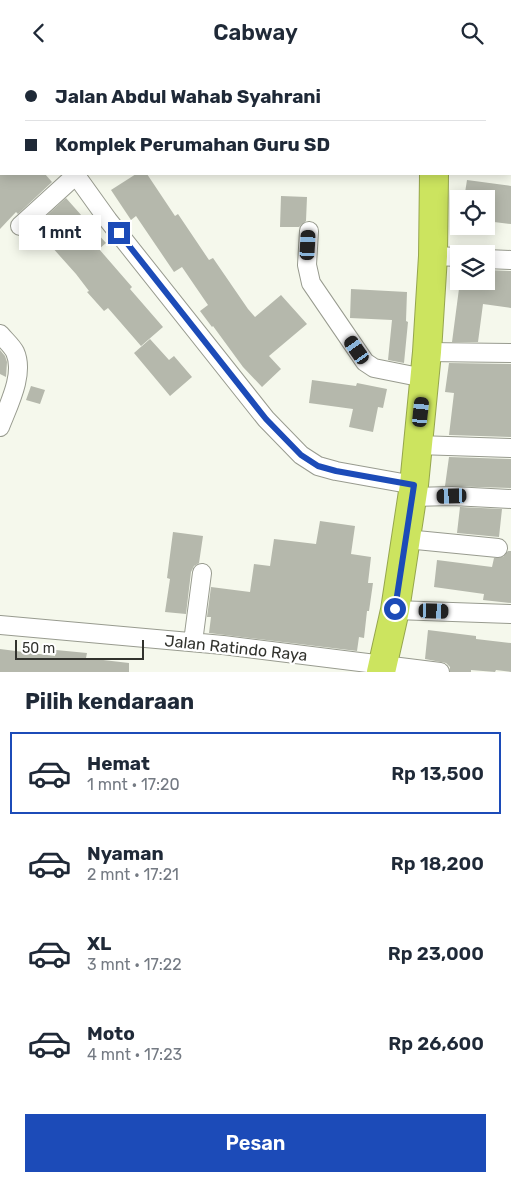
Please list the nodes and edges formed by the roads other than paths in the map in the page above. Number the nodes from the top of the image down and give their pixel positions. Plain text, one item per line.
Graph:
1 (76, 175) edge
2 (434, 175) edge
3 (20, 226) dead end
4 (309, 231) dead end
5 (446, 257) edge
6 (495, 259) edge
7 (511, 259) edge
8 (0, 334) edge
9 (427, 351) junction
10 (511, 353) edge
11 (424, 378) junction
12 (0, 427) edge
13 (417, 445) junction
14 (511, 447) edge
15 (413, 491) junction
16 (511, 499) edge
17 (406, 539) junction
18 (498, 548) dead end
19 (202, 573) dead end
20 (395, 609) junction
21 (511, 614) edge
22 (0, 625) edge
23 (192, 642) junction
24 (381, 669) edge
25 (440, 672) edge

1 - 3 street
1 - 15 street
2 - 5 highway
4 - 11 street
5 - 9 highway
6 - 7 street
8 - 12 street
9 - 10 street
9 - 11 highway
11 - 13 highway
13 - 14 street
13 - 15 highway
15 - 16 street
15 - 17 highway
17 - 18 street
17 - 20 highway
19 - 23 street
20 - 21 street
20 - 24 highway
22 - 23 street, Jalan Ratindo Raya
23 - 24 street, Jalan Ratindo Raya
24 - 25 street, Jalan Ratindo Raya

